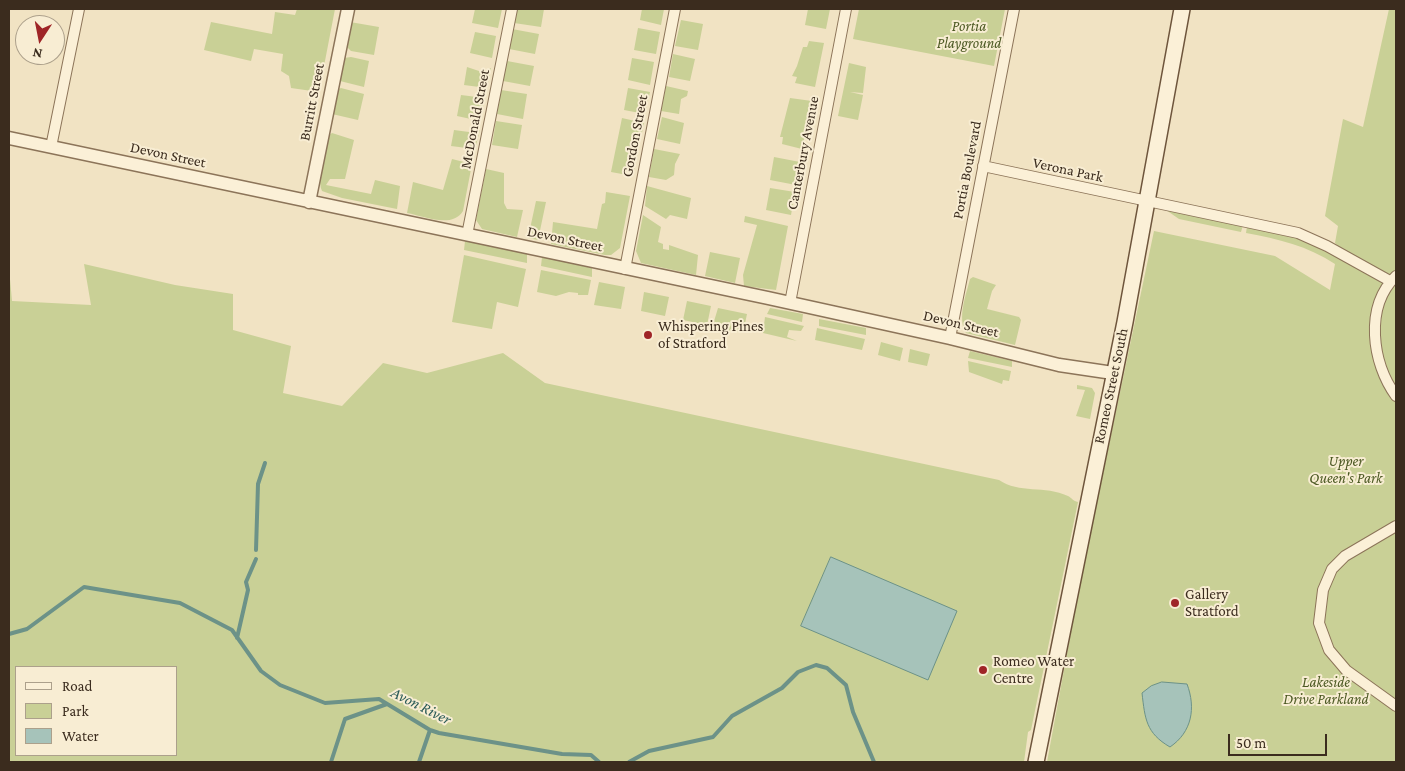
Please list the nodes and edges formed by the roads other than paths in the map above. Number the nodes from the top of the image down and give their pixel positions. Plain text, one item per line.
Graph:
1 (79, 9) edge
2 (348, 9) edge
3 (512, 9) edge
4 (675, 9) edge
5 (846, 9) edge
6 (1014, 9) edge
7 (1182, 9) edge
8 (9, 138) edge
9 (51, 147) junction
10 (983, 166) junction
11 (309, 202) junction
12 (1147, 202) junction
13 (467, 235) junction
14 (625, 268) junction
15 (1393, 278) edge
16 (790, 303) junction
17 (950, 338) junction
18 (1113, 373) junction
19 (1396, 396) edge
20 (1396, 526) edge
21 (1396, 706) edge
22 (1036, 762) edge

1 - 9 street
2 - 11 street, Burritt Street
3 - 13 street, McDonald Street
4 - 14 street, Gordon Street
5 - 16 street, Canterbury Avenue
6 - 10 street, Portia Boulevard
7 - 12 main road, Romeo Street South
8 - 9 street, Devon Street
9 - 11 street, Devon Street
10 - 12 street, Verona Park
10 - 17 street, Portia Boulevard
11 - 13 street, Devon Street
12 - 15 street, Verona Park
12 - 18 main road, Romeo Street South
13 - 14 street, Devon Street
14 - 16 street, Devon Street
15 - 19 street
16 - 17 street, Devon Street
17 - 18 street, Devon Street
18 - 22 main road, Romeo Street South
20 - 21 street

